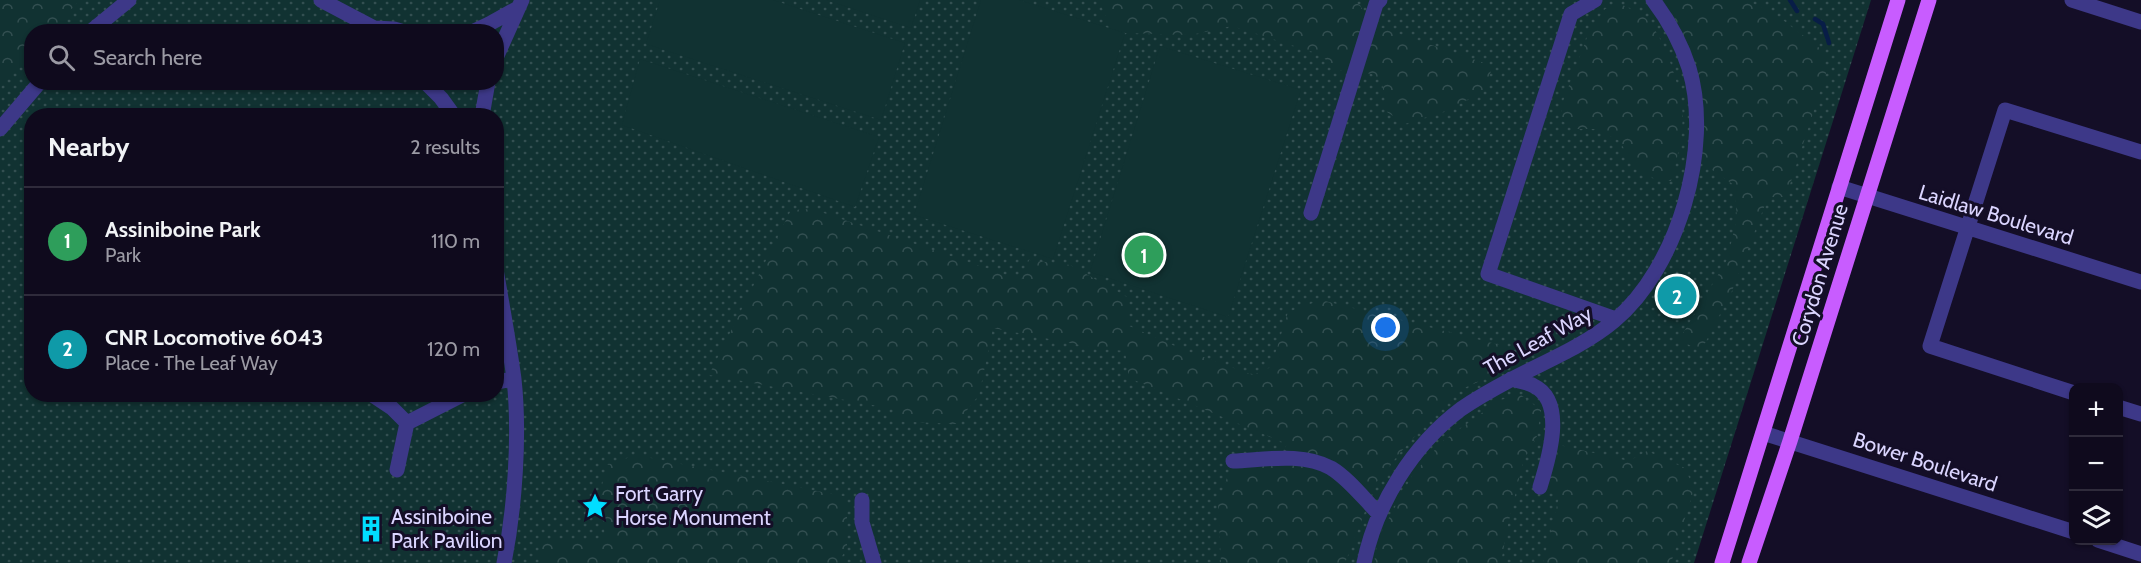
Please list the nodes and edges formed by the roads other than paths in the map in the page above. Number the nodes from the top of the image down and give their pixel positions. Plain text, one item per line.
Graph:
1 (129, 0) edge
2 (321, 0) edge
3 (1595, 0) edge
4 (1653, 0) edge
5 (1898, 0) edge
6 (1929, 0) edge
7 (2072, 0) edge
8 (1373, 1) edge
9 (520, 4) edge
10 (2141, 22) edge
11 (100, 24) edge
12 (364, 24) edge
13 (489, 24) edge
14 (504, 40) edge
15 (33, 90) edge
16 (433, 90) edge
17 (487, 90) edge
18 (448, 108) edge
19 (483, 108) edge
20 (0, 129) edge
21 (2141, 152) edge
22 (1839, 187) junction
23 (1866, 196) junction
24 (1311, 213) dead end
25 (1967, 228) junction
26 (2141, 282) edge
27 (504, 318) edge
28 (1616, 319) junction
29 (514, 379) junction
30 (1511, 379) junction
31 (504, 381) edge
32 (2069, 392) edge
33 (383, 402) edge
34 (448, 402) edge
35 (2123, 409) edge
36 (2141, 414) edge
37 (407, 423) junction
38 (1763, 432) junction
39 (1790, 441) junction
40 (1233, 461) dead end
41 (397, 470) dead end
42 (1540, 487) dead end
43 (862, 500) dead end
44 (1379, 514) junction
45 (2069, 531) edge
46 (2113, 545) edge
47 (2141, 554) edge
48 (504, 563) edge
49 (874, 563) edge
50 (1364, 563) edge
51 (1722, 563) edge
52 (1749, 563) edge

1 - 11 street
2 - 12 street
3 - 28 street
4 - 28 street, The Leaf Way
5 - 22 main road, Corydon Avenue
6 - 23 main road, Corydon Avenue
7 - 10 street
8 - 24 street
9 - 13 street
9 - 14 street
15 - 20 street
16 - 18 street
17 - 19 street
21 - 25 street
22 - 23 street, Laidlaw Boulevard
22 - 38 main road, Corydon Avenue
23 - 25 street, Laidlaw Boulevard
23 - 39 main road, Corydon Avenue
25 - 26 street, Laidlaw Boulevard
25 - 32 street
27 - 29 street
28 - 30 street, The Leaf Way
29 - 31 street
29 - 48 street
30 - 42 street
30 - 44 street, The Leaf Way
33 - 37 street
34 - 37 street
35 - 36 street
37 - 41 street
38 - 39 street, Bower Boulevard
38 - 51 main road, Corydon Avenue
39 - 45 street, Bower Boulevard
39 - 52 main road, Corydon Avenue
40 - 44 street
43 - 49 street
44 - 50 street, The Leaf Way
46 - 47 street

